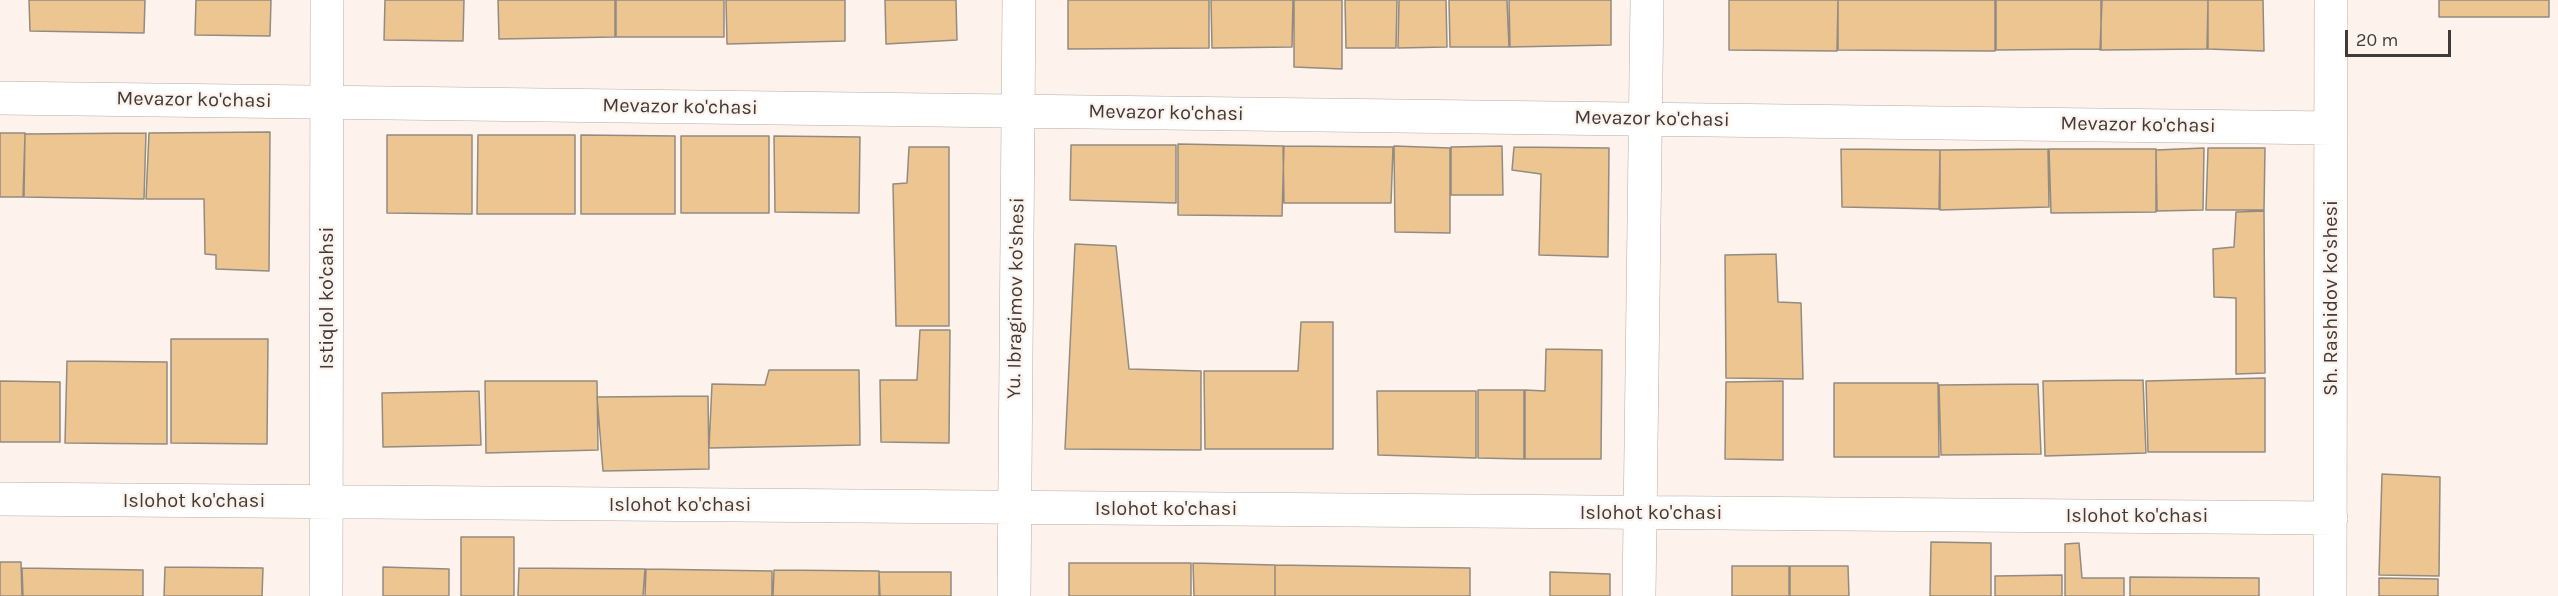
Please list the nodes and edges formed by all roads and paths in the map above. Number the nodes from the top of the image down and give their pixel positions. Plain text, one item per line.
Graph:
1 (327, 0) edge
2 (1019, 0) edge
3 (1647, 0) edge
4 (2331, 0) edge
5 (0, 98) edge
6 (327, 102) junction
7 (1018, 111) junction
8 (1646, 119) junction
9 (2331, 128) junction
10 (0, 499) edge
11 (327, 502) junction
12 (1014, 507) junction
13 (1639, 513) junction
14 (2331, 518) junction
15 (326, 596) edge
16 (1014, 596) edge
17 (1639, 596) edge
18 (2330, 596) edge

1 - 6 street, Istiqlol ko'cahsi
2 - 7 street, Yu. Ibragimov ko'shesi
3 - 8 street
4 - 9 street, Sh. Rashidov ko'shesi
5 - 6 street, Mevazor ko'chasi
6 - 7 street, Mevazor ko'chasi
6 - 11 street, Istiqlol ko'cahsi
7 - 8 street, Mevazor ko'chasi
7 - 12 street, Yu. Ibragimov ko'shesi
8 - 9 street, Mevazor ko'chasi
8 - 13 street
9 - 14 street, Sh. Rashidov ko'shesi
10 - 11 street, Islohot ko'chasi
11 - 12 street, Islohot ko'chasi
11 - 15 street, Istiqlol ko'cahsi
12 - 13 street, Islohot ko'chasi
12 - 16 street, Yu. Ibragimov ko'shesi
13 - 14 street, Islohot ko'chasi
13 - 17 street
14 - 18 street, Sh. Rashidov ko'shesi

